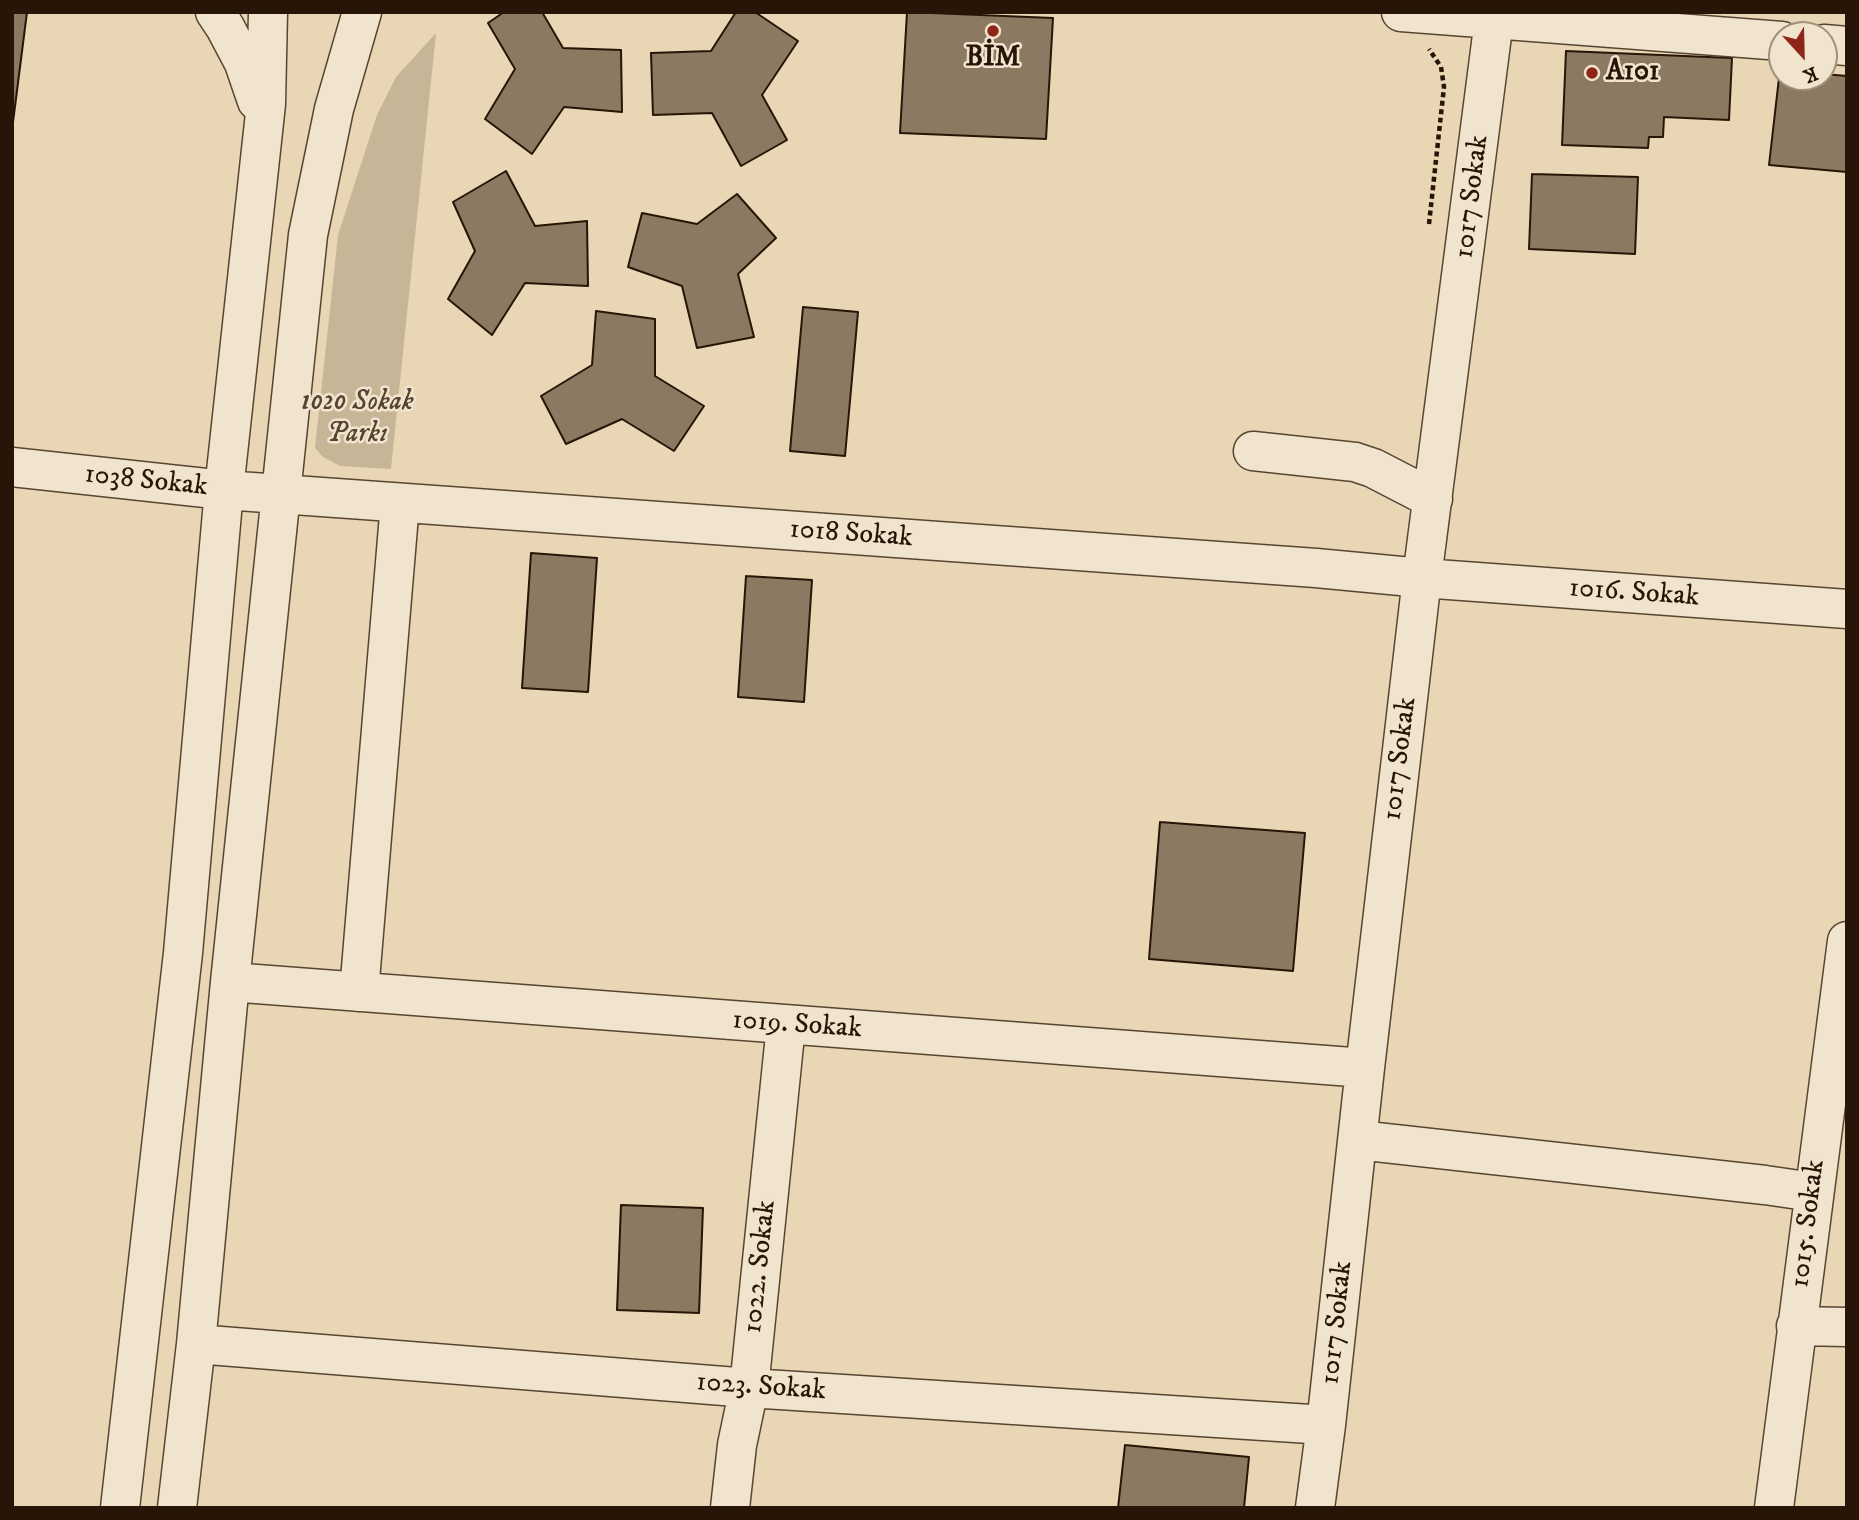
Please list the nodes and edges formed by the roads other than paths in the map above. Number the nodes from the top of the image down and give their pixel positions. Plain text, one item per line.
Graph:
1 (215, 12) edge
2 (268, 12) edge
3 (362, 12) edge
4 (1401, 12) edge
5 (1495, 16) edge
6 (1768, 40) edge
7 (264, 121) junction
8 (1252, 451) dead end
9 (12, 467) edge
10 (224, 490) junction
11 (280, 494) junction
12 (1433, 499) junction
13 (400, 503) junction
14 (1422, 578) junction
15 (1847, 609) edge
16 (1847, 941) edge
17 (230, 982) junction
18 (359, 992) junction
19 (786, 1026) junction
20 (1365, 1068) junction
21 (1358, 1140) junction
22 (1813, 1192) junction
23 (1796, 1326) junction
24 (1847, 1327) edge
25 (196, 1344) junction
26 (749, 1388) junction
27 (1326, 1425) junction
28 (120, 1508) edge
29 (177, 1508) edge
30 (730, 1508) edge
31 (1315, 1508) edge
32 (1774, 1508) edge

1 - 7 street
2 - 7 street
3 - 11 street
4 - 5 street
5 - 6 street
5 - 12 street, 1017 Sokak
7 - 10 street
8 - 12 street
9 - 10 street, 1038 Sokak
10 - 11 street, 1038 Sokak
10 - 28 street
11 - 13 street, 1018 Sokak
11 - 17 street
12 - 14 street, 1017 Sokak
13 - 14 street, 1018 Sokak
13 - 18 street
14 - 15 street, 1016. Sokak
14 - 20 street, 1017 Sokak
16 - 22 street, 1015. Sokak
17 - 18 street, 1019. Sokak
17 - 25 street
18 - 19 street, 1019. Sokak
19 - 20 street, 1019. Sokak
19 - 26 street, 1022. Sokak
20 - 21 street, 1017 Sokak
21 - 22 street
21 - 27 street, 1017 Sokak
22 - 23 street, 1015. Sokak
23 - 24 street
23 - 32 street, 1015. Sokak
25 - 26 street, 1023. Sokak
25 - 29 street
26 - 27 street, 1023. Sokak
26 - 30 street, 1022. Sokak
27 - 31 street, 1017 Sokak

